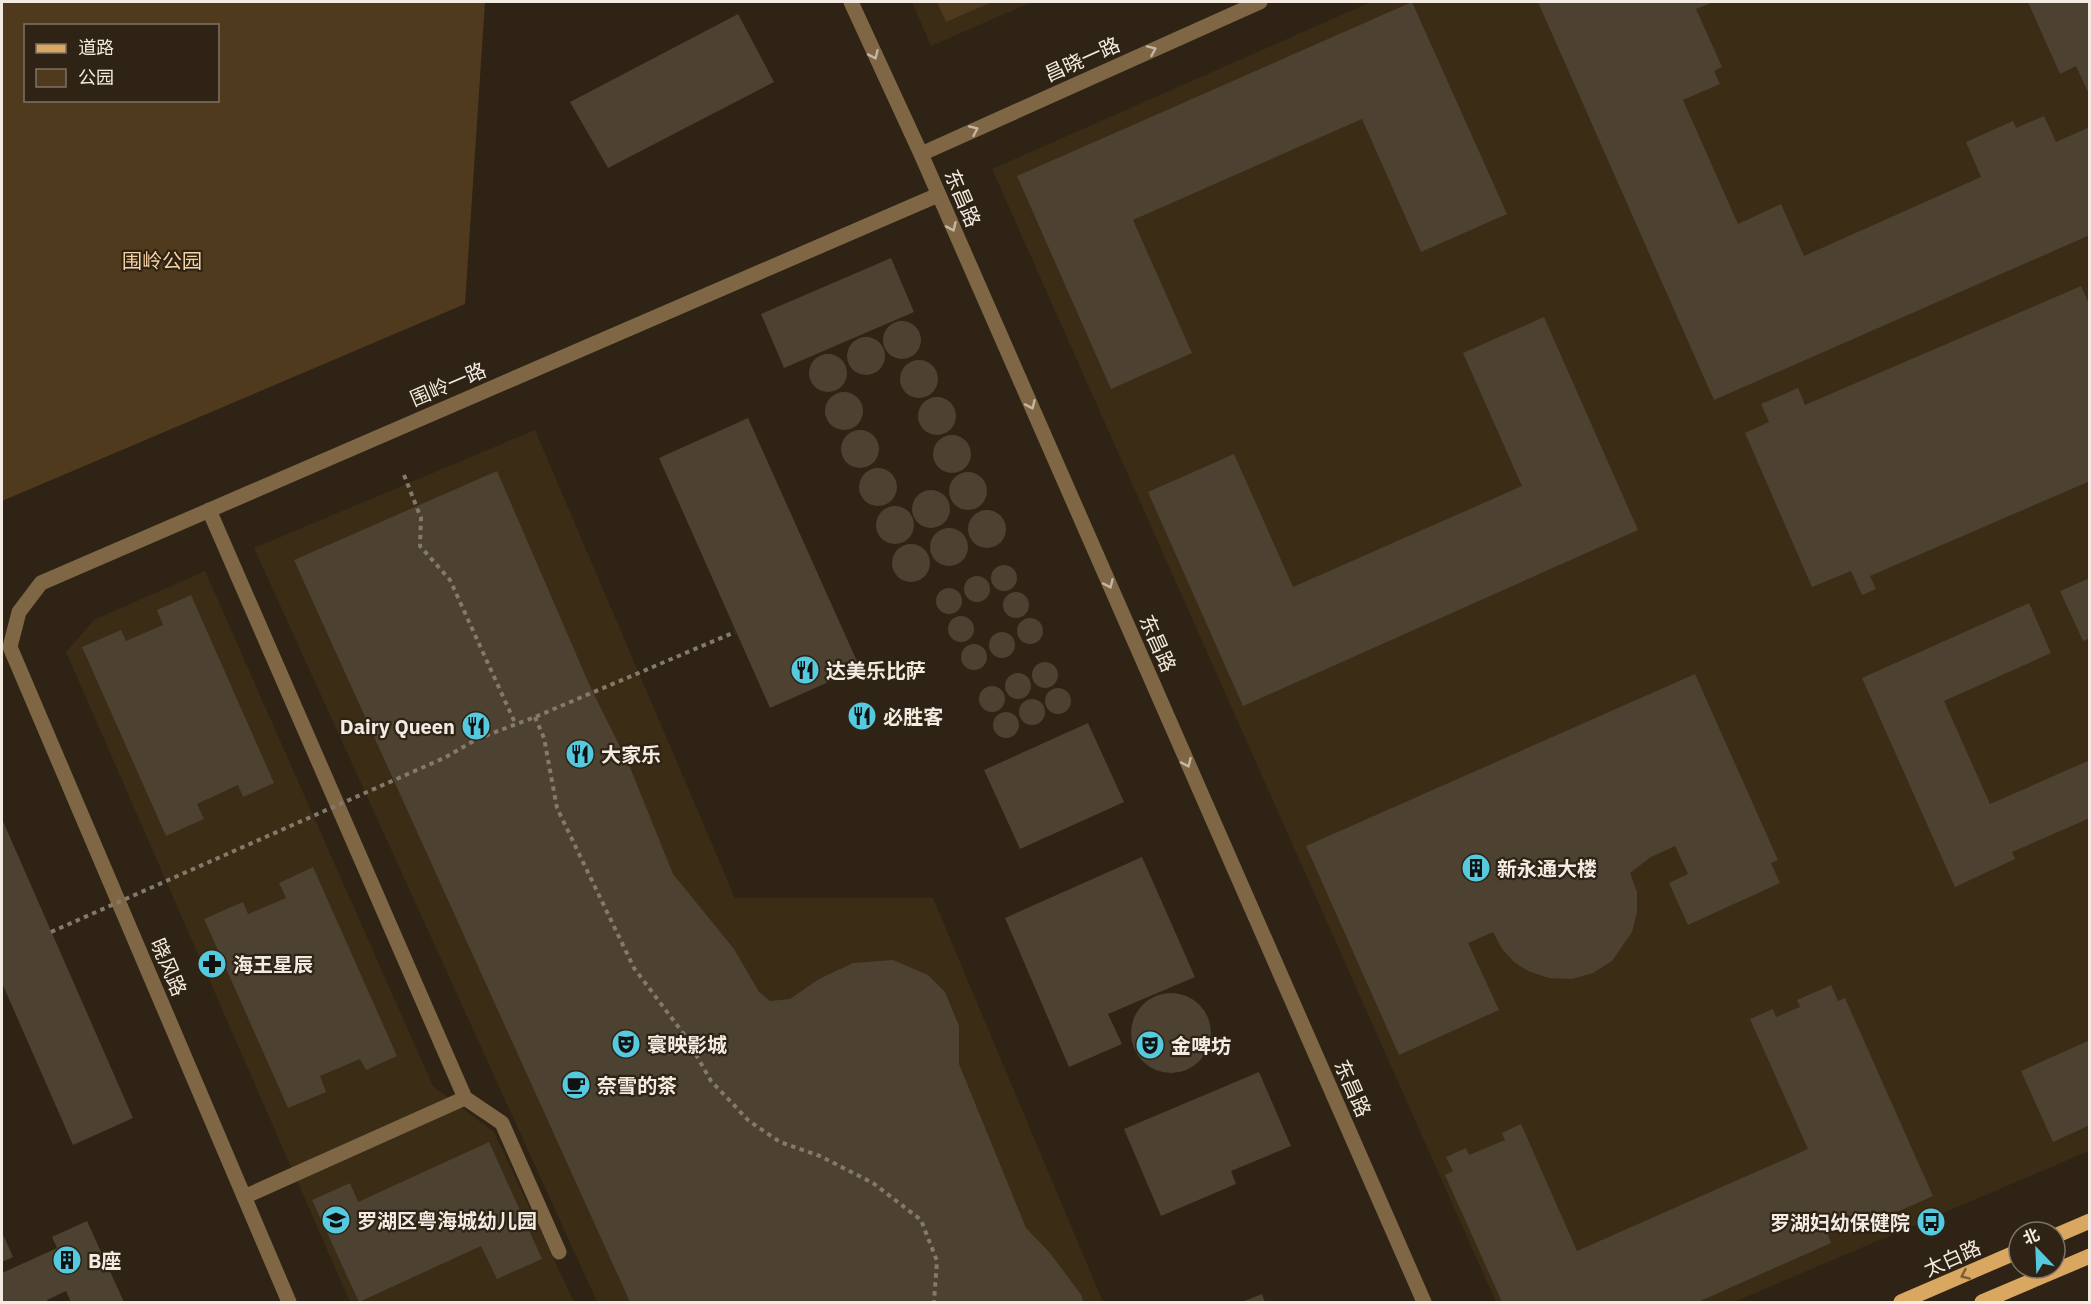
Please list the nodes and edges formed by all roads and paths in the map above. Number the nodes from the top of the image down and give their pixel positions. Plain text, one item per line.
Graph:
1 (851, 2) edge
2 (1260, 2) edge
3 (921, 154) junction
4 (938, 195) junction
5 (404, 475) dead end
6 (209, 510) junction
7 (735, 632) dead end
8 (10, 647) joint
9 (535, 717) junction
10 (516, 725) junction
11 (51, 932) dead end
12 (465, 1098) junction
13 (244, 1197) junction
14 (2090, 1221) edge
15 (2067, 1231) edge
16 (559, 1252) dead end
17 (2007, 1256) edge
18 (2090, 1256) edge
19 (289, 1302) edge
20 (934, 1302) edge
21 (1424, 1302) edge
22 (1901, 1302) edge
23 (1982, 1302) edge

1 -> 3 street, 东昌路
3 -> 2 street, 昌晓一路
3 - 4 street, 东昌路
4 - 6 street, 围岭一路
4 -> 21 street, 东昌路
5 - 10 path
6 - 8 street, 围岭一路
6 - 12 street
7 - 9 path, bridge
8 - 13 street, 晓风路
9 - 10 path, bridge
9 - 20 path
10 - 11 path, bridge
12 - 13 street
12 - 16 street
13 - 19 street, 晓风路
14 - 15 main road
17 -> 22 main road, 太白路
18 - 23 main road

